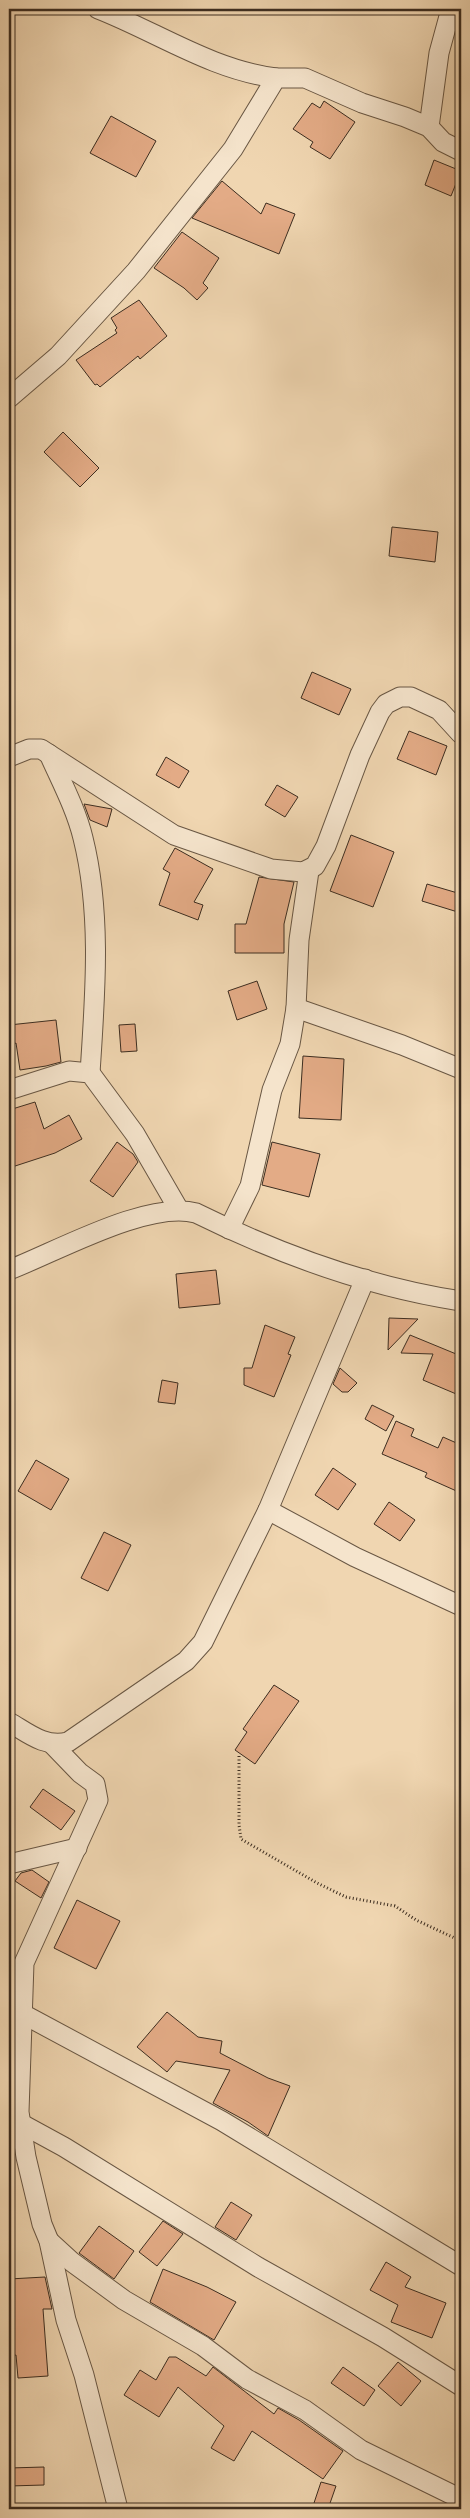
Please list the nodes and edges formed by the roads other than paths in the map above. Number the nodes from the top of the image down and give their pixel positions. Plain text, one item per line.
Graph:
1 (98, 9) edge
2 (451, 9) edge
3 (276, 78) junction
4 (429, 127) junction
5 (461, 151) edge
6 (9, 398) edge
7 (461, 734) edge
8 (49, 754) junction
9 (9, 757) edge
10 (309, 871) junction
11 (296, 1008) junction
12 (461, 1069) edge
13 (90, 1073) junction
14 (9, 1090) edge
15 (179, 1210) junction
16 (229, 1229) junction
17 (9, 1270) edge
18 (365, 1279) junction
19 (461, 1301) edge
20 (268, 1510) junction
21 (461, 1606) edge
22 (9, 1722) edge
23 (52, 1744) junction
24 (78, 1848) junction
25 (9, 1864) edge
26 (23, 2014) junction
27 (16, 2117) edge
28 (49, 2241) junction
29 (461, 2266) edge
30 (461, 2386) edge
31 (461, 2499) edge
32 (118, 2509) edge

1 - 3 street
2 - 4 street
3 - 4 street
3 - 6 street
4 - 5 street
7 - 10 street
8 - 9 street
8 - 10 street
8 - 13 street
10 - 11 street
11 - 12 street
11 - 16 street
13 - 14 street
13 - 15 street
15 - 16 street
15 - 17 street
16 - 18 street
18 - 19 street
18 - 20 street
20 - 21 street
20 - 23 street
22 - 23 street
23 - 24 street
24 - 25 street
24 - 26 street
26 - 27 street
26 - 29 street
27 - 28 street
27 - 30 street
28 - 31 street
28 - 32 street

